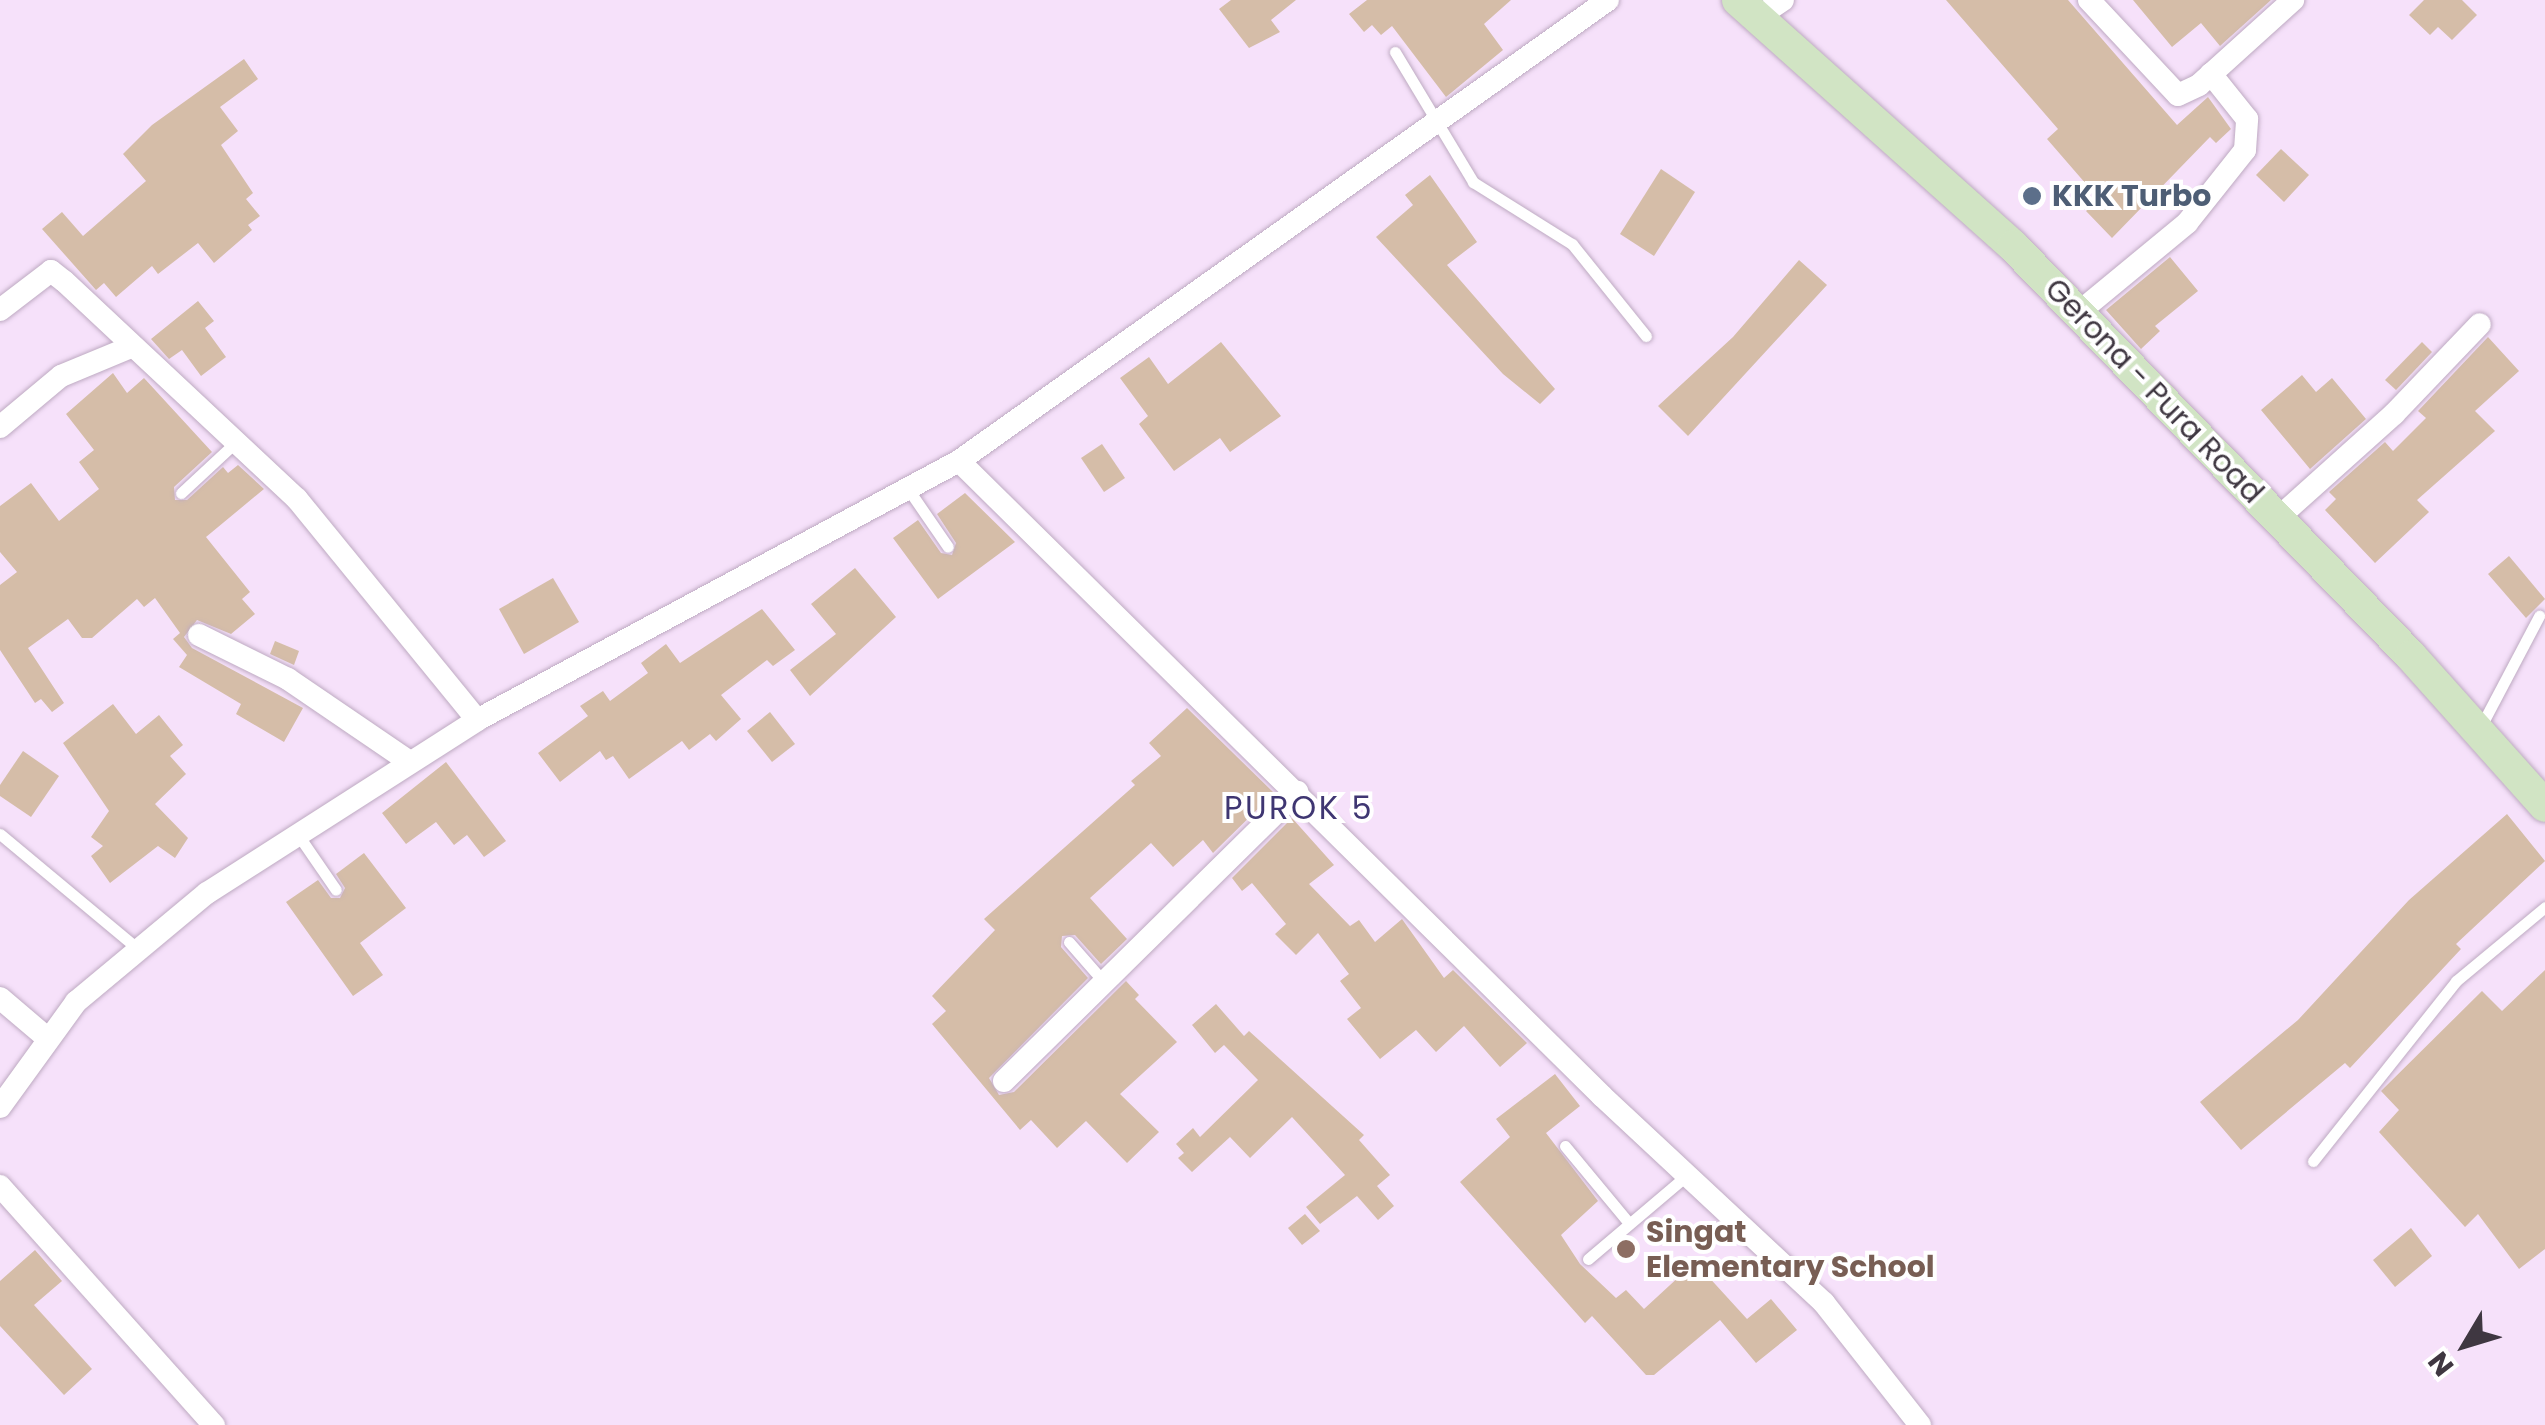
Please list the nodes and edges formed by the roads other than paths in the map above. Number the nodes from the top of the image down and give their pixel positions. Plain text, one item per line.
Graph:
1 (1608, 0) edge
2 (2089, 0) edge
3 (2293, 0) edge
4 (1760, 5) edge
5 (1395, 52) dead end
6 (2211, 74) junction
7 (1437, 126) junction
8 (0, 310) edge
9 (2078, 313) junction
10 (2480, 324) dead end
11 (1646, 336) dead end
12 (131, 347) junction
13 (0, 427) edge
14 (236, 441) junction
15 (959, 461) junction
16 (908, 489) junction
17 (180, 493) dead end
18 (2278, 518) junction
19 (948, 547) dead end
20 (2540, 616) dead end
21 (199, 635) dead end
22 (476, 720) junction
23 (2478, 732) junction
24 (408, 761) junction
25 (1297, 792) junction
26 (2545, 806) edge
27 (296, 832) junction
28 (0, 834) edge
29 (336, 890) dead end
30 (2545, 907) edge
31 (1069, 942) dead end
32 (138, 949) junction
33 (1103, 981) junction
34 (0, 998) edge
35 (46, 1036) junction
36 (1004, 1081) dead end
37 (0, 1107) edge
38 (1565, 1146) dead end
39 (2313, 1161) dead end
40 (1686, 1176) junction
41 (0, 1186) edge
42 (1629, 1222) junction
43 (1588, 1259) dead end
44 (214, 1425) edge
45 (1920, 1425) edge

1 - 7 street
2 - 6 street
3 - 6 street
4 - 9 main road, Gerona - Pura Road
5 - 7 lane
6 - 9 street
7 - 11 lane
7 - 15 street
8 - 12 street
9 - 18 main road, Gerona - Pura Road
10 - 18 street
12 - 13 street
12 - 14 street
14 - 17 lane
14 - 22 street
15 - 16 street
15 - 25 street
16 - 19 lane
16 - 22 street
18 - 23 main road, Gerona - Pura Road
20 - 23 lane
21 - 24 street
22 - 24 street
23 - 26 main road, Gerona - Pura Road
24 - 27 street
25 - 33 street
25 - 40 street
27 - 29 lane
27 - 32 street
28 - 32 lane
30 - 39 lane
31 - 33 lane
32 - 35 street
33 - 36 street
34 - 35 street
35 - 37 street
38 - 42 lane
40 - 42 lane
40 - 45 street
41 - 44 street
42 - 43 lane

